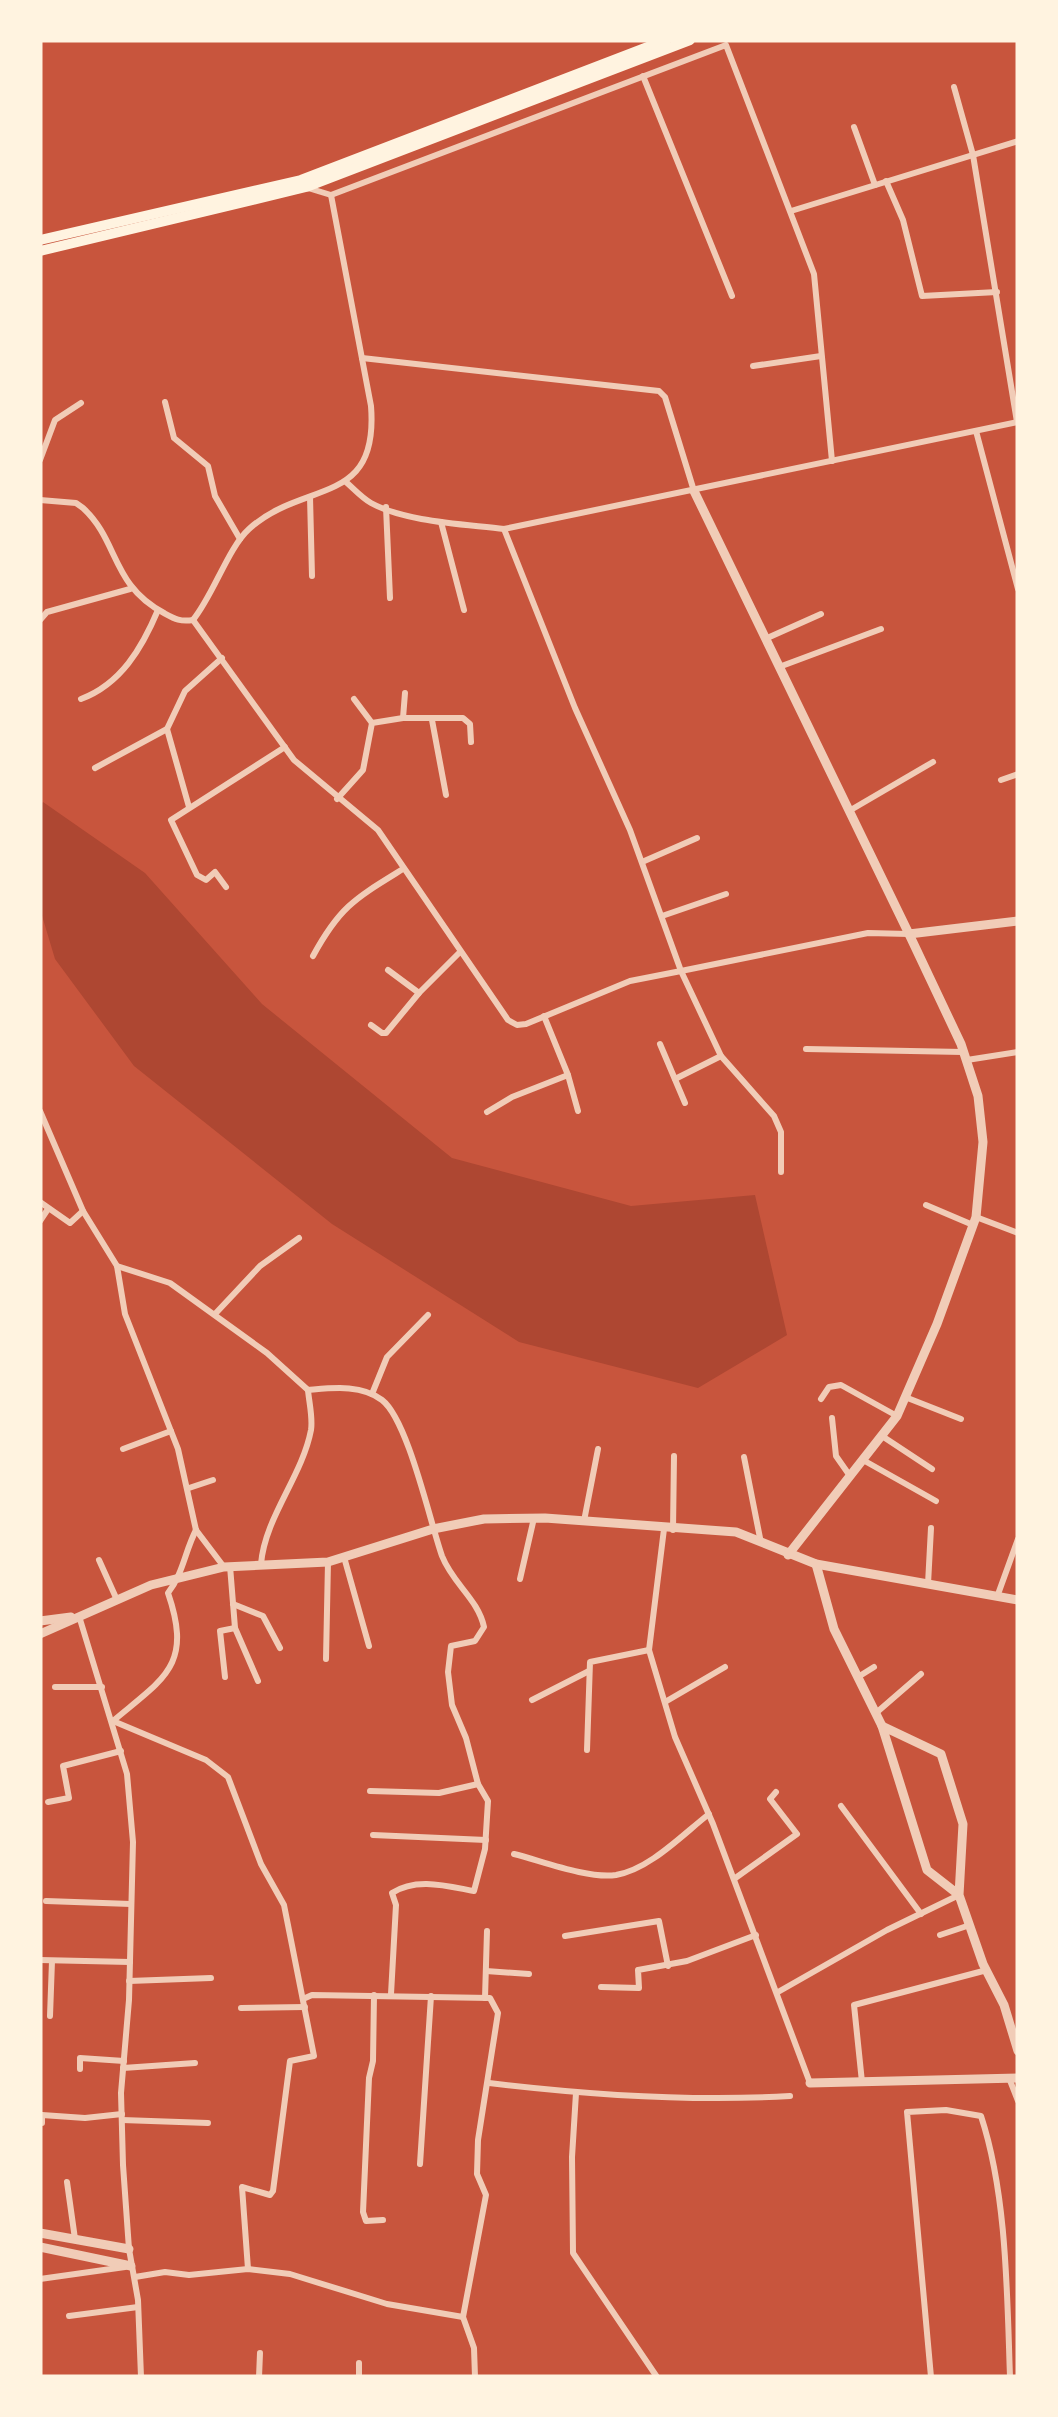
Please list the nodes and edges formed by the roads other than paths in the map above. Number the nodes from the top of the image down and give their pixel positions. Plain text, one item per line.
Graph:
1 (666, 40) edge
2 (690, 40) edge
3 (643, 76) junction
4 (954, 87) dead end
5 (854, 126) dead end
6 (1018, 142) edge
7 (973, 155) junction
8 (886, 182) junction
9 (876, 185) junction
10 (306, 187) junction
11 (331, 195) junction
12 (791, 210) junction
13 (40, 240) edge
14 (40, 251) edge
15 (996, 292) junction
16 (732, 296) dead end
17 (821, 356) junction
18 (362, 358) junction
19 (753, 366) dead end
20 (164, 402) dead end
21 (81, 404) dead end
22 (1018, 422) edge
23 (976, 431) junction
24 (40, 460) edge
25 (832, 460) junction
26 (346, 482) junction
27 (694, 491) junction
28 (310, 497) junction
29 (40, 500) edge
30 (386, 508) junction
31 (442, 522) junction
32 (504, 529) junction
33 (240, 539) junction
34 (312, 576) dead end
35 (130, 589) junction
36 (1018, 589) edge
37 (390, 598) dead end
38 (158, 610) junction
39 (464, 610) dead end
40 (820, 614) dead end
41 (40, 620) edge
42 (193, 620) junction
43 (882, 630) dead end
44 (765, 639) junction
45 (222, 658) junction
46 (779, 668) junction
47 (406, 693) dead end
48 (81, 699) dead end
49 (354, 699) dead end
50 (402, 718) junction
51 (432, 720) junction
52 (372, 724) junction
53 (167, 730) junction
54 (471, 742) dead end
55 (285, 747) junction
56 (934, 762) dead end
57 (94, 768) dead end
58 (1018, 774) edge
59 (1001, 780) dead end
60 (446, 795) dead end
61 (336, 799) junction
62 (189, 807) junction
63 (848, 812) junction
64 (697, 838) dead end
65 (642, 862) junction
66 (403, 869) junction
67 (226, 886) dead end
68 (726, 894) dead end
69 (662, 916) junction
70 (1018, 921) edge
71 (909, 934) junction
72 (460, 952) junction
73 (313, 956) dead end
74 (388, 970) dead end
75 (682, 971) junction
76 (419, 993) junction
77 (544, 1016) junction
78 (371, 1025) dead end
79 (660, 1044) dead end
80 (806, 1049) dead end
81 (1018, 1052) edge
82 (721, 1056) junction
83 (966, 1056) junction
84 (568, 1075) junction
85 (675, 1080) junction
86 (685, 1103) dead end
87 (578, 1111) dead end
88 (40, 1112) edge
89 (487, 1112) dead end
90 (781, 1172) dead end
91 (40, 1202) edge
92 (926, 1205) dead end
93 (48, 1208) junction
94 (83, 1211) junction
95 (40, 1221) edge
96 (974, 1221) junction
97 (1018, 1233) edge
98 (299, 1238) dead end
99 (117, 1266) junction
100 (214, 1314) junction
101 (428, 1314) dead end
102 (308, 1390) junction
103 (372, 1394) junction
104 (906, 1397) junction
105 (821, 1398) dead end
106 (897, 1416) junction
107 (832, 1418) dead end
108 (961, 1419) dead end
109 (170, 1431) junction
110 (882, 1436) junction
111 (123, 1448) dead end
112 (598, 1449) dead end
113 (674, 1456) dead end
114 (744, 1457) dead end
115 (863, 1460) junction
116 (932, 1469) dead end
117 (850, 1476) junction
118 (213, 1480) dead end
119 (189, 1488) junction
120 (936, 1501) dead end
121 (534, 1518) junction
122 (584, 1522) junction
123 (931, 1528) dead end
124 (433, 1529) junction
125 (669, 1529) junction
126 (196, 1530) junction
127 (1018, 1539) edge
128 (761, 1544) junction
129 (788, 1555) junction
130 (344, 1557) junction
131 (100, 1560) dead end
132 (328, 1562) junction
133 (261, 1564) junction
134 (816, 1564) junction
135 (227, 1566) junction
136 (180, 1578) junction
137 (520, 1579) dead end
138 (928, 1584) junction
139 (997, 1596) junction
140 (117, 1600) junction
141 (1018, 1600) edge
142 (233, 1604) junction
143 (79, 1616) junction
144 (40, 1621) edge
145 (235, 1628) junction
146 (40, 1634) edge
147 (368, 1646) dead end
148 (280, 1648) dead end
149 (649, 1650) junction
150 (326, 1659) dead end
151 (726, 1666) dead end
152 (874, 1667) dead end
153 (590, 1671) junction
154 (921, 1674) dead end
155 (224, 1677) dead end
156 (856, 1678) junction
157 (258, 1681) dead end
158 (102, 1687) junction
159 (56, 1688) dead end
160 (532, 1700) dead end
161 (665, 1702) junction
162 (874, 1714) junction
163 (113, 1722) junction
164 (882, 1726) junction
165 (121, 1750) junction
166 (587, 1750) dead end
167 (478, 1784) junction
168 (370, 1791) dead end
169 (776, 1792) dead end
170 (48, 1802) dead end
171 (842, 1806) dead end
172 (709, 1814) junction
173 (373, 1835) dead end
174 (486, 1840) junction
175 (514, 1854) dead end
176 (734, 1879) junction
177 (959, 1895) junction
178 (46, 1900) dead end
179 (130, 1904) junction
180 (920, 1914) junction
181 (970, 1925) junction
182 (486, 1931) dead end
183 (756, 1935) junction
184 (940, 1935) dead end
185 (564, 1936) dead end
186 (40, 1960) edge
187 (52, 1960) junction
188 (130, 1962) junction
189 (668, 1966) junction
190 (987, 1970) junction
191 (486, 1971) junction
192 (529, 1974) dead end
193 (211, 1978) dead end
194 (130, 1980) junction
195 (601, 1986) dead end
196 (778, 1992) junction
197 (374, 1994) junction
198 (390, 1994) junction
199 (431, 1996) junction
200 (485, 1998) junction
201 (304, 2003) junction
202 (242, 2008) dead end
203 (1018, 2008) edge
204 (1005, 2010) junction
205 (50, 2016) dead end
206 (1018, 2052) edge
207 (195, 2063) dead end
208 (124, 2064) junction
209 (80, 2069) dead end
210 (1013, 2078) edge
211 (488, 2082) junction
212 (862, 2082) junction
213 (810, 2083) joint
214 (576, 2093) junction
215 (790, 2096) dead end
216 (1018, 2101) edge
217 (122, 2117) junction
218 (42, 2123) edge
219 (208, 2123) dead end
220 (420, 2164) dead end
221 (66, 2182) dead end
222 (383, 2220) dead end
223 (40, 2233) edge
224 (75, 2239) junction
225 (40, 2247) edge
226 (129, 2249) junction
227 (248, 2269) junction
228 (133, 2271) junction
229 (40, 2278) edge
230 (138, 2306) junction
231 (69, 2316) dead end
232 (463, 2317) junction
233 (260, 2353) dead end
234 (359, 2363) dead end
235 (141, 2377) edge
236 (259, 2377) edge
237 (359, 2377) edge
238 (474, 2377) edge
239 (657, 2377) edge
240 (931, 2377) edge
241 (1010, 2377) edge

1 - 13 main road
2 - 10 main road
3 - 11 street
3 - 12 street
3 - 16 street
4 - 7 street
5 - 9 street
6 - 7 street
7 - 8 street
7 - 15 street
8 - 9 street
8 - 15 street
9 - 12 street
10 - 11 street
10 - 14 main road
11 - 18 street
12 - 17 street
15 - 22 street
17 - 19 street
17 - 25 street
18 - 26 street
18 - 27 street
20 - 33 street
21 - 24 street
22 - 23 street
23 - 25 street
23 - 36 street
25 - 27 street
26 - 28 street
26 - 30 street
27 - 32 street
27 - 44 street
28 - 33 street
28 - 34 street
29 - 35 street
30 - 31 street
30 - 37 street
31 - 32 street
31 - 39 street
32 - 65 street
33 - 42 street
35 - 38 street
35 - 41 street
38 - 42 street
38 - 48 street
40 - 44 street
42 - 45 street
43 - 46 street
44 - 46 street
45 - 53 street
45 - 55 street
46 - 63 street
47 - 50 street
49 - 52 street
50 - 51 street
50 - 52 street
51 - 54 street
51 - 60 street
52 - 61 street
53 - 57 street
53 - 62 street
55 - 61 street
55 - 62 street
56 - 63 street
58 - 59 street
61 - 66 street
62 - 67 street
63 - 71 street
64 - 65 street
65 - 69 street
66 - 72 street
66 - 73 street
68 - 69 street
69 - 75 street
70 - 71 street
71 - 75 street
71 - 83 street
72 - 76 street
72 - 77 street
74 - 76 street
75 - 77 street
75 - 82 street
76 - 78 street
77 - 84 street
79 - 85 street
80 - 83 street
81 - 83 street
82 - 85 street
82 - 90 street
83 - 96 street
84 - 87 street
84 - 89 street
85 - 86 street
88 - 94 street
91 - 93 street
92 - 96 street
93 - 94 street
93 - 95 street
94 - 99 street
96 - 97 street
96 - 104 street
98 - 100 street
99 - 100 street
99 - 109 street
100 - 102 street
101 - 103 street
102 - 103 street
102 - 133 street
103 - 124 street
104 - 106 street
104 - 108 street
105 - 106 street
106 - 110 street
107 - 117 street
109 - 111 street
109 - 119 street
110 - 115 street
110 - 116 street
112 - 122 street
113 - 125 street
114 - 128 street
115 - 117 street
115 - 120 street
117 - 129 street
118 - 119 street
119 - 126 street
121 - 122 street
121 - 124 street
121 - 137 street
122 - 125 street
123 - 138 street
124 - 130 street
124 - 167 street
125 - 128 street
125 - 149 street
126 - 135 street
126 - 136 street
127 - 139 street
128 - 129 street
129 - 134 street
130 - 132 street
130 - 147 street
131 - 140 street
132 - 133 street
132 - 150 street
133 - 135 street
134 - 138 street
134 - 156 street
135 - 136 street
135 - 142 street
136 - 140 street
136 - 163 street
138 - 139 street
139 - 141 street
140 - 143 street
142 - 145 street
142 - 148 street
143 - 144 street
143 - 146 street
143 - 158 street
145 - 155 street
145 - 157 street
149 - 153 street
149 - 161 street
151 - 161 street
152 - 156 street
153 - 160 street
153 - 166 street
154 - 162 street
156 - 162 street
158 - 159 street
158 - 163 street
161 - 172 street
162 - 164 street
163 - 165 street
163 - 201 street
164 - 177 street
164 - 177 street
165 - 170 street
165 - 179 street
167 - 168 street
167 - 174 street
169 - 176 street
171 - 180 street
172 - 175 street
172 - 176 street
173 - 174 street
174 - 198 street
176 - 183 street
177 - 180 street
177 - 181 street
178 - 179 street
179 - 188 street
180 - 196 street
181 - 184 street
181 - 190 street
182 - 191 street
183 - 189 street
183 - 196 street
185 - 189 street
186 - 187 street
187 - 188 street
187 - 205 street
188 - 194 street
189 - 195 street
190 - 204 street
190 - 212 street
191 - 192 street
191 - 200 street
193 - 194 street
194 - 208 street
196 - 213 street
197 - 198 street
197 - 201 street
197 - 222 street
198 - 199 street
199 - 200 street
199 - 220 street
200 - 211 street
201 - 202 street
201 - 227 street
203 - 204 street
204 - 206 street
207 - 208 street
208 - 209 street
208 - 217 street
210 - 212 street
210 - 216 street
211 - 214 street
211 - 232 street
212 - 213 street
214 - 215 street
214 - 239 street
217 - 218 street
217 - 219 street
217 - 226 street
221 - 224 street
223 - 224 street
224 - 226 street
225 - 228 street
226 - 228 street
227 - 228 street
227 - 232 street
228 - 229 street
228 - 230 street
230 - 231 street
230 - 235 street
232 - 238 street
233 - 236 street
234 - 237 street
240 - 241 street

